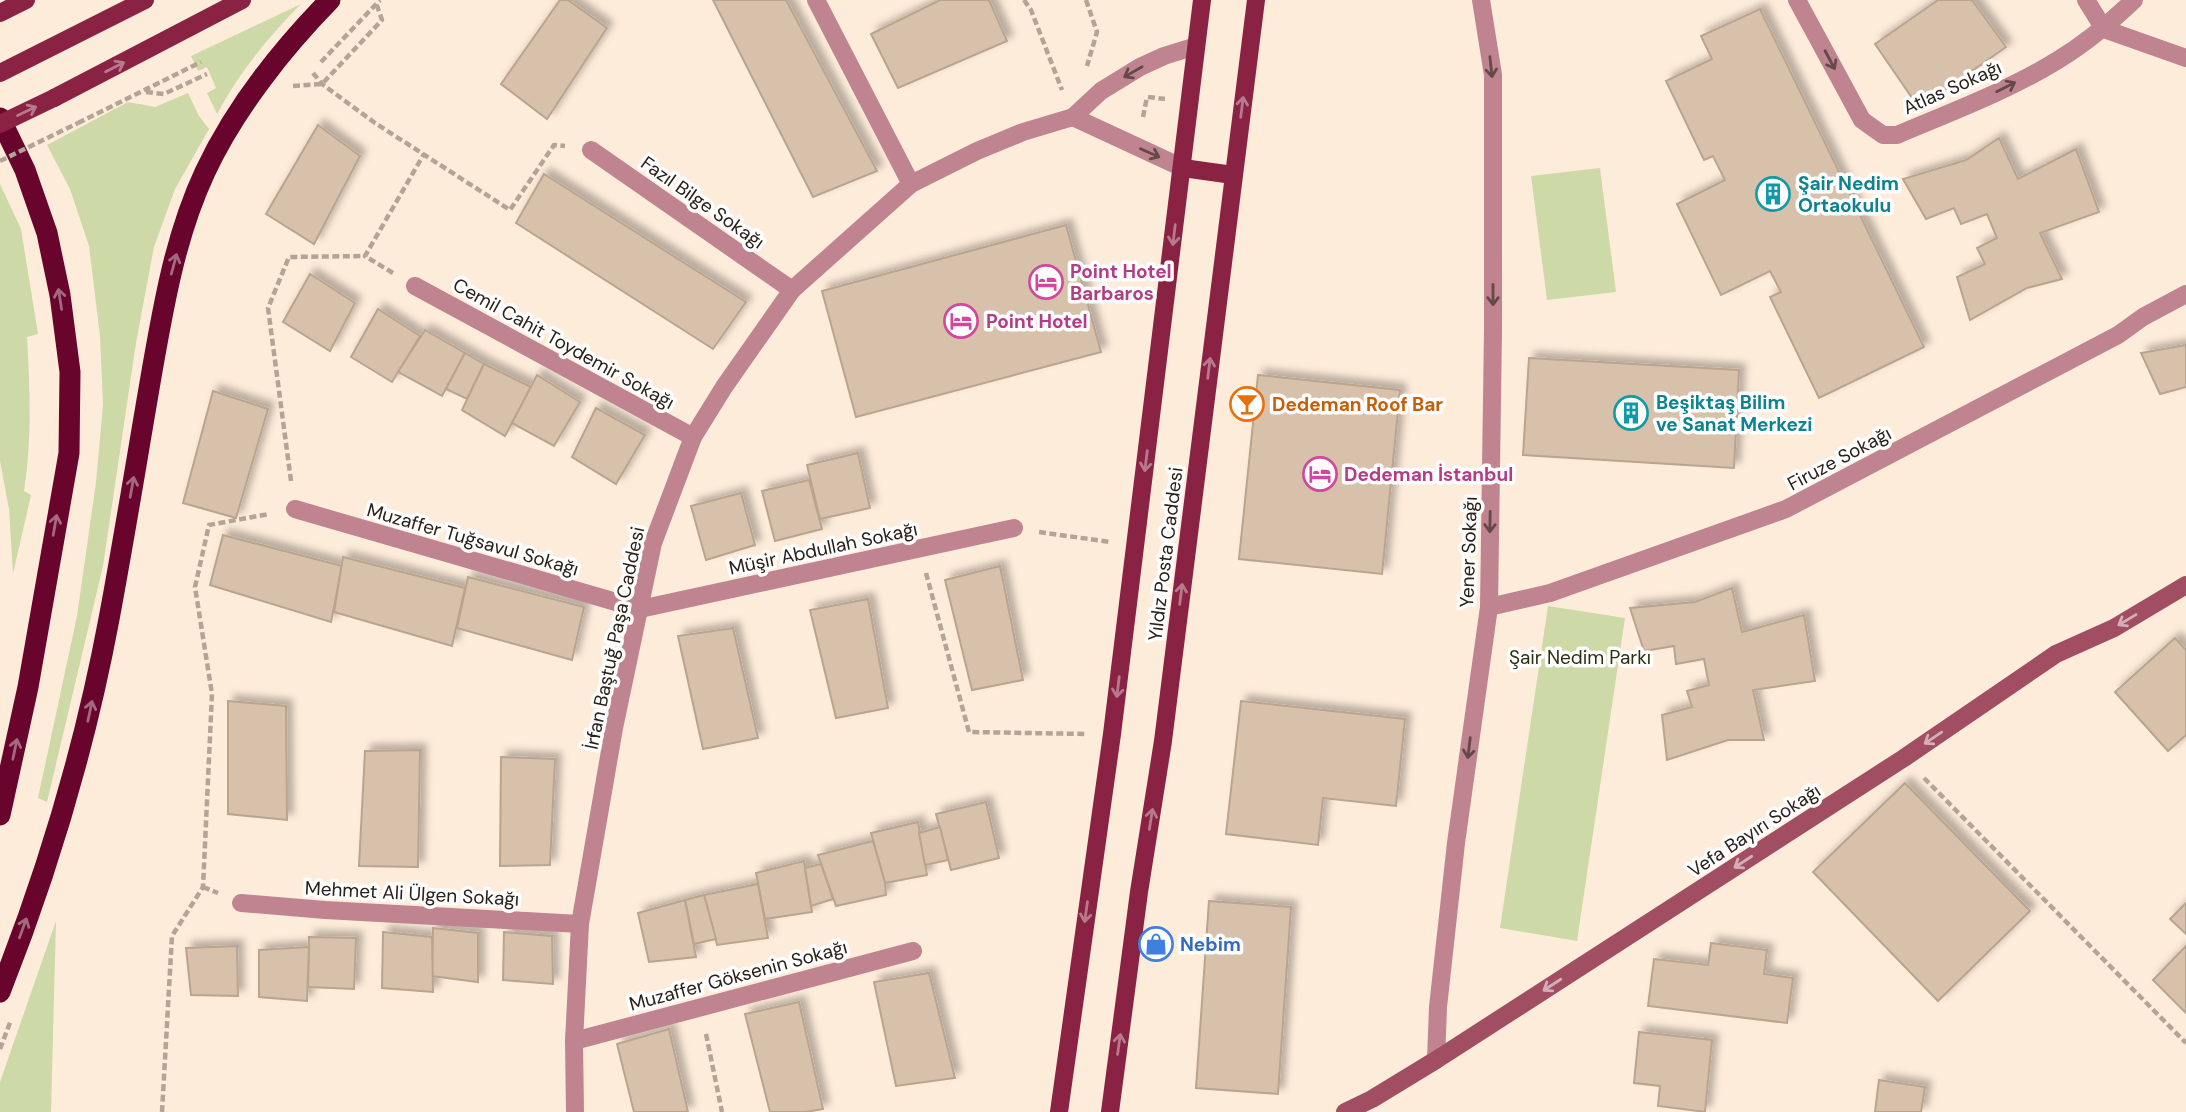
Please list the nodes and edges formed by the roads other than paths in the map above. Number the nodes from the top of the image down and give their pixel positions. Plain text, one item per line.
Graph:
1 (145, 0) edge
2 (242, 0) edge
3 (330, 0) edge
4 (1202, 0) edge
5 (1256, 0) edge
6 (1481, 0) edge
7 (1797, 0) edge
8 (2086, 0) edge
9 (2099, 0) edge
10 (2134, 0) edge
11 (820, 1) edge
12 (2104, 29) junction
13 (1196, 46) junction
14 (2186, 58) edge
15 (0, 73) edge
16 (1073, 117) junction
17 (0, 118) edge
18 (0, 124) edge
19 (590, 150) road end
20 (1183, 168) junction
21 (1233, 175) junction
22 (911, 184) junction
23 (415, 286) road end
24 (792, 290) junction
25 (2186, 294) edge
26 (693, 437) junction
27 (295, 509) road end
28 (1014, 528) road end
29 (2186, 585) edge
30 (1489, 607) junction
31 (640, 608) junction
32 (0, 815) edge
33 (242, 902) dead end
34 (580, 924) junction
35 (913, 951) dead end
36 (0, 992) edge
37 (574, 1041) junction
38 (1436, 1060) junction
39 (575, 1112) edge
40 (1059, 1112) edge
41 (1110, 1112) edge
42 (1345, 1112) edge

1 - 15 main road
18 -> 2 main road, bridge
36 -> 3 highway
4 - 13 main road, Yıldız Posta Caddesi
21 -> 5 main road, Yıldız Posta Caddesi
6 -> 30 street, Yener Sokağı
7 -> 12 street, Atlas Sokağı
8 - 12 street
9 - 12 street
10 - 12 street
11 - 22 street
12 - 14 street
13 -> 16 street, İrfan Baştuğ Paşa Caddesi
13 - 20 main road, Yıldız Posta Caddesi
16 -> 20 street
16 - 22 street, İrfan Baştuğ Paşa Caddesi
32 -> 17 highway
19 - 24 street, Fazıl Bilge Sokağı
20 - 21 main road
20 -> 40 main road, Yıldız Posta Caddesi
41 -> 21 main road, Yıldız Posta Caddesi
22 - 24 street, İrfan Baştuğ Paşa Caddesi
23 - 26 street, Cemil Cahit Toydemir Sokağı
24 - 26 street, İrfan Baştuğ Paşa Caddesi
25 - 30 street, Firuze Sokağı
26 - 31 street, İrfan Baştuğ Paşa Caddesi
27 - 31 street, Muzaffer Tuğsavul Sokağı
28 - 31 street, Müşir Abdullah Sokağı
29 -> 38 street, Vefa Bayırı Sokağı
30 -> 38 street, Yener Sokağı
31 - 34 street, İrfan Baştuğ Paşa Caddesi
33 - 34 street, Mehmet Ali Ülgen Sokağı
34 - 37 street, İrfan Baştuğ Paşa Caddesi
35 - 37 street, Muzaffer Göksenin Sokağı
37 - 39 street, İrfan Baştuğ Paşa Caddesi
38 - 42 street, Vefa Bayırı Sokağı

